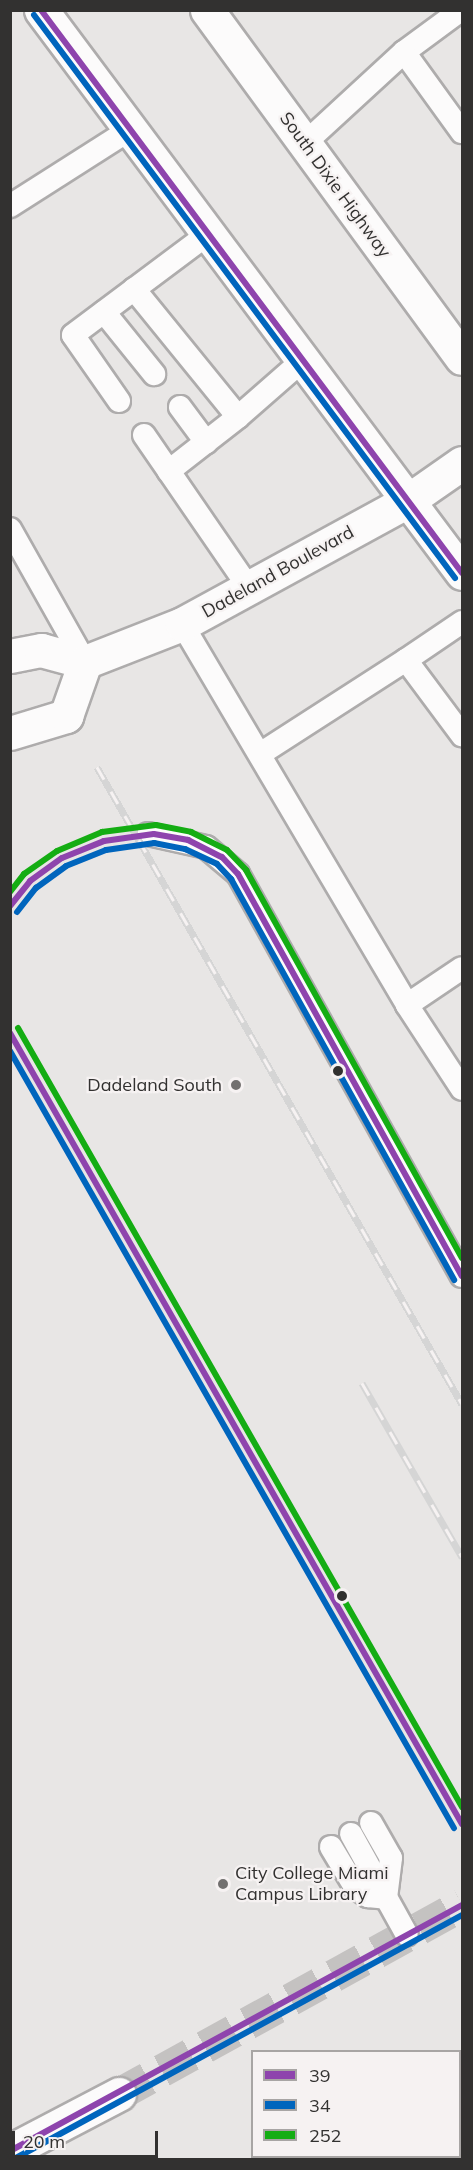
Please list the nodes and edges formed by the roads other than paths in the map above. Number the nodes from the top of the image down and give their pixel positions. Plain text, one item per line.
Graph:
1 (41, 10) edge
2 (461, 10) edge
3 (210, 11) edge
4 (404, 52) junction
5 (131, 129) junction
6 (462, 132) edge
7 (304, 144) junction
8 (10, 206) edge
9 (208, 234) junction
10 (134, 289) junction
11 (104, 312) junction
12 (462, 358) edge
13 (302, 362) junction
14 (154, 374) dead end
15 (119, 401) dead end
16 (180, 407) dead end
17 (238, 417) junction
18 (144, 435) dead end
19 (206, 442) junction
20 (462, 463) edge
21 (169, 471) junction
22 (406, 502) junction
23 (10, 529) edge
24 (462, 573) edge
25 (250, 590) junction
26 (462, 622) edge
27 (182, 624) junction
28 (10, 656) edge
29 (406, 660) junction
30 (84, 662) junction
31 (10, 733) edge
32 (462, 735) edge
33 (260, 754) junction
34 (148, 834) dead end
35 (462, 968) edge
36 (407, 1005) junction
37 (462, 1089) edge
38 (462, 1276) edge
39 (371, 1823) dead end
40 (351, 1834) dead end
41 (331, 1847) dead end
42 (386, 1898) junction
43 (406, 1935) dead end
44 (119, 2094) tunnel mouth
45 (10, 2151) edge

1 - 5 main road
2 - 4 lane
3 - 7 main road, South Dixie Highway
4 - 6 lane
4 - 7 lane
5 - 8 lane
5 - 9 main road
7 - 12 main road, South Dixie Highway
9 - 10 lane
9 - 13 main road
10 - 11 lane
10 - 17 lane
11 - 14 lane
11 - 15 lane
13 - 17 lane
13 - 22 main road
16 - 19 lane
17 - 19 lane
18 - 21 lane
19 - 21 lane
20 - 22 main road, Dadeland Boulevard
21 - 25 lane
22 - 24 main road
22 - 25 main road, Dadeland Boulevard
23 - 30 lane
25 - 27 main road, Dadeland Boulevard
26 - 29 lane
27 - 30 main road, Dadeland Boulevard
27 - 33 lane
28 - 30 main road
29 - 32 lane
29 - 33 lane
30 - 31 main road
33 - 36 lane
34 - 38 lane
35 - 36 lane
36 - 37 lane
39 - 42 lane
40 - 42 lane
41 - 42 lane
42 - 43 lane
44 - 45 main road

